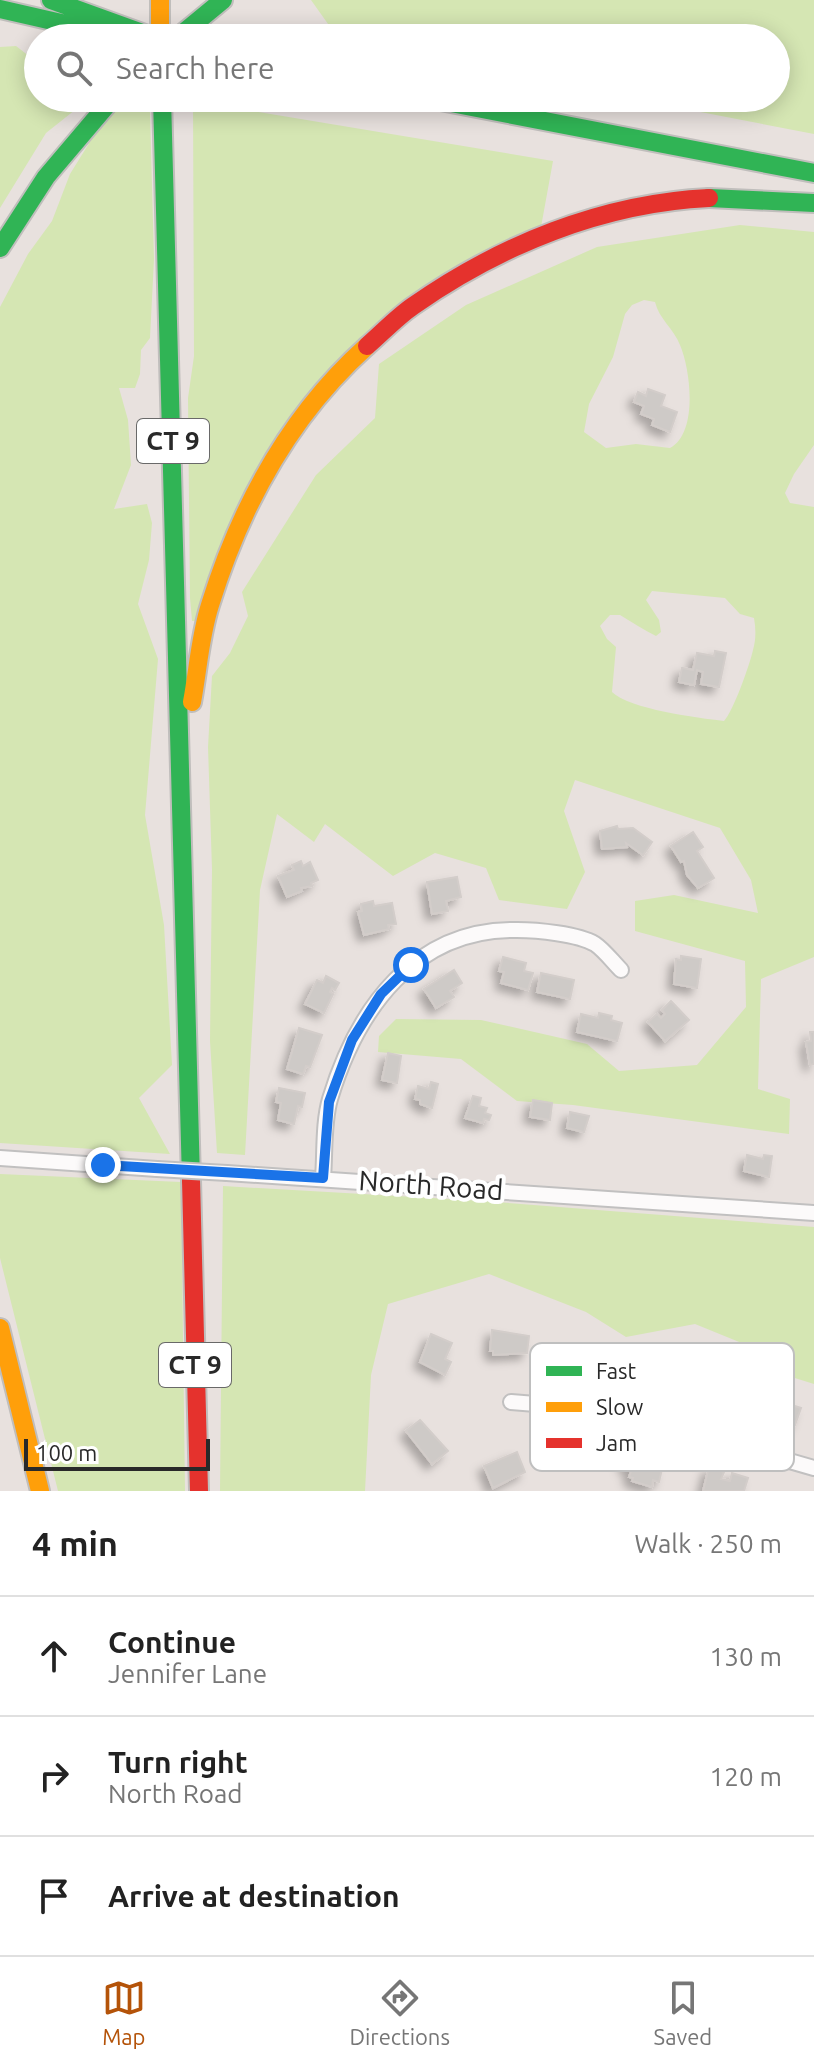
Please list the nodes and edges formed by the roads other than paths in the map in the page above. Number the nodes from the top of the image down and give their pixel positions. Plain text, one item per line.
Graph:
1 (51, 0) edge
2 (223, 0) edge
3 (160, 4) edge
4 (0, 9) edge
5 (98, 24) edge
6 (102, 24) edge
7 (159, 24) edge
8 (194, 24) edge
9 (101, 112) edge
10 (162, 112) edge
11 (498, 112) edge
12 (814, 173) edge
13 (814, 203) edge
14 (0, 248) edge
15 (181, 784) junction
16 (621, 970) dead end
17 (5, 1158) edge
18 (323, 1178) junction
19 (814, 1213) edge
20 (0, 1328) edge
21 (511, 1402) dead end
22 (530, 1404) edge
23 (794, 1462) edge
24 (814, 1468) edge
25 (40, 1491) edge
26 (199, 1491) edge

1 - 6 highway
2 - 8 highway
3 - 7 highway
4 - 5 highway
9 - 14 highway
10 - 15 highway, CT 9
11 - 12 highway
13 - 15 highway
15 - 26 highway, CT 9
16 - 18 street
17 - 18 street, North Road, bridge
18 - 19 street, North Road
20 - 25 highway
21 - 22 street
23 - 24 street

